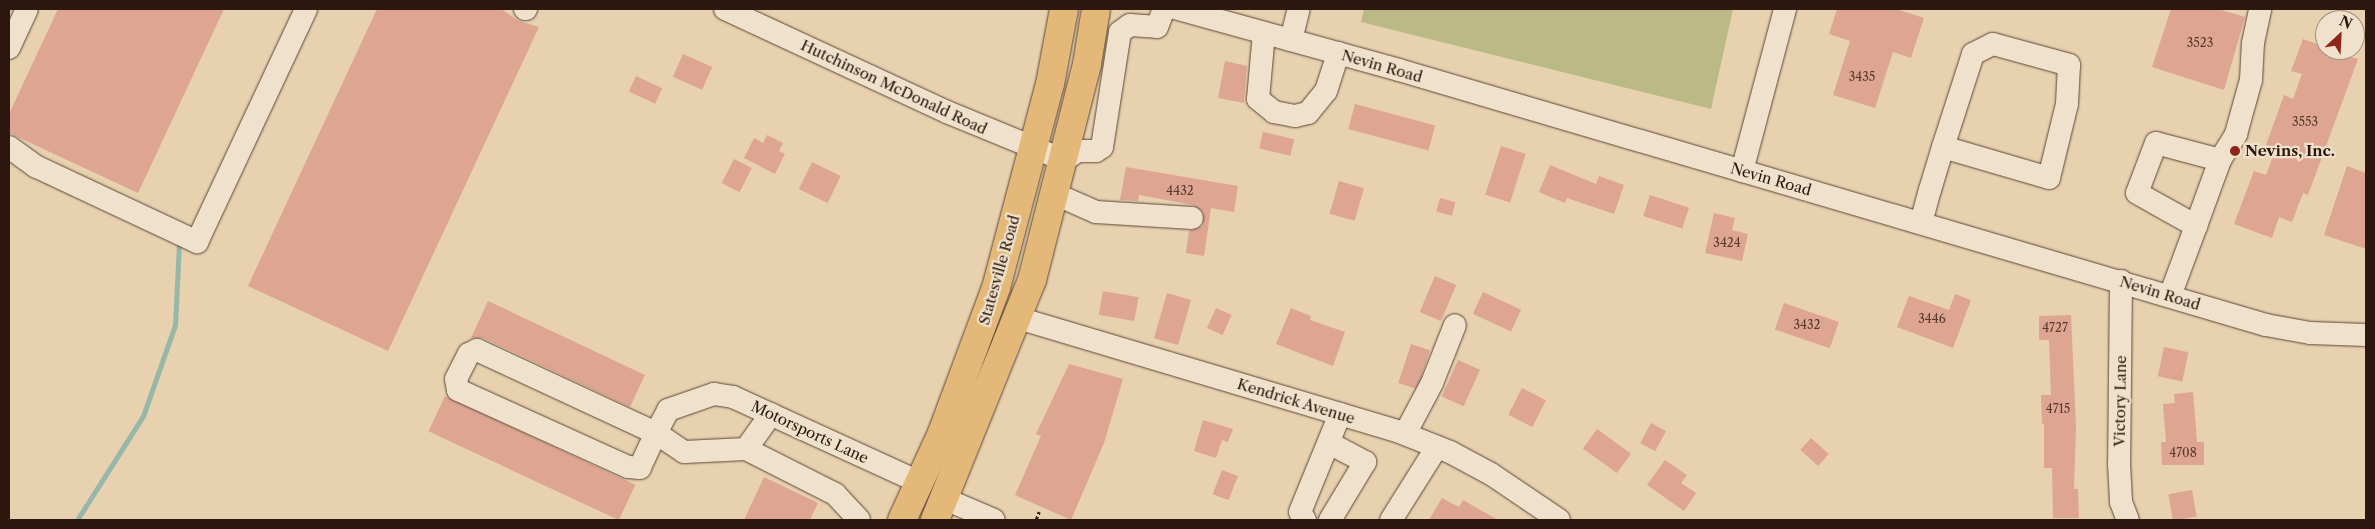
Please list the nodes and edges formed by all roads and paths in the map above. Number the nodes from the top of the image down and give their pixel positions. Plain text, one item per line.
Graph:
1 (27, 9) edge
2 (306, 9) edge
3 (726, 9) edge
4 (1064, 9) edge
5 (1096, 9) edge
6 (1164, 9) edge
7 (1178, 9) edge
8 (1299, 9) edge
9 (1785, 9) edge
10 (2260, 9) edge
11 (1264, 32) junction
12 (1291, 40) junction
13 (9, 48) edge
14 (1089, 53) junction
15 (1338, 53) junction
16 (1116, 58) junction
17 (9, 147) edge
18 (1943, 147) junction
19 (1033, 149) junction
20 (1064, 160) junction
21 (2220, 160) junction
22 (1742, 171) junction
23 (1055, 194) junction
24 (1192, 218) dead end
25 (1921, 223) junction
26 (2196, 226) junction
27 (2121, 281) junction
28 (2170, 296) junction
29 (1018, 318) junction
30 (1455, 325) dead end
31 (2366, 335) edge
32 (772, 414) junction
33 (1340, 414) junction
34 (656, 433) junction
35 (1405, 434) junction
36 (1329, 443) junction
37 (1437, 447) junction
38 (746, 449) junction
39 (919, 482) junction
40 (940, 510) edge
41 (1039, 512) dead end
42 (859, 520) edge
43 (902, 520) edge
44 (994, 520) edge
45 (1036, 520) edge
46 (1305, 520) edge
47 (1330, 520) edge
48 (1391, 520) edge
49 (1559, 520) edge
50 (2128, 520) edge

1 - 13 street
2 - 17 street
3 - 19 street, Hutchinson McDonald Road
4 - 19 main road, Statesville Road
5 - 14 main road, Statesville Road
6 - 16 street
7 - 11 street, Nevin Road
8 - 12 street
9 - 22 street
10 - 21 street
11 - 12 street, Nevin Road
11 - 15 street
12 - 15 street, Nevin Road
14 - 16 street
14 - 20 main road, Statesville Road
15 - 22 street, Nevin Road
16 - 20 street
18 - 18 street
18 - 25 street
19 - 20 street, Hutchinson McDonald Road
19 - 39 main road, Statesville Road
20 - 23 main road, Statesville Road
21 - 26 street
21 - 26 street
22 - 25 street, Nevin Road
23 - 24 street
23 - 29 main road, Statesville Road
25 - 27 street, Nevin Road
26 - 28 street
27 - 28 street, Nevin Road
27 - 50 street, Victory Lane
28 - 31 street, Nevin Road
29 - 33 street, Kendrick Avenue
29 - 40 main road, Statesville Road
30 - 35 street
32 - 34 street, Motorsports Lane
32 - 38 street
32 - 39 street, Motorsports Lane
33 - 35 street, Kendrick Avenue
33 - 36 street
34 - 34 street, Motorsports Lane
34 - 38 street
35 - 37 street, Kendrick Avenue
36 - 46 street
36 - 47 street
37 - 48 street
37 - 49 street, Kendrick Avenue
38 - 42 street
39 - 43 main road, Statesville Road
40 - 44 street
41 - 45 path

